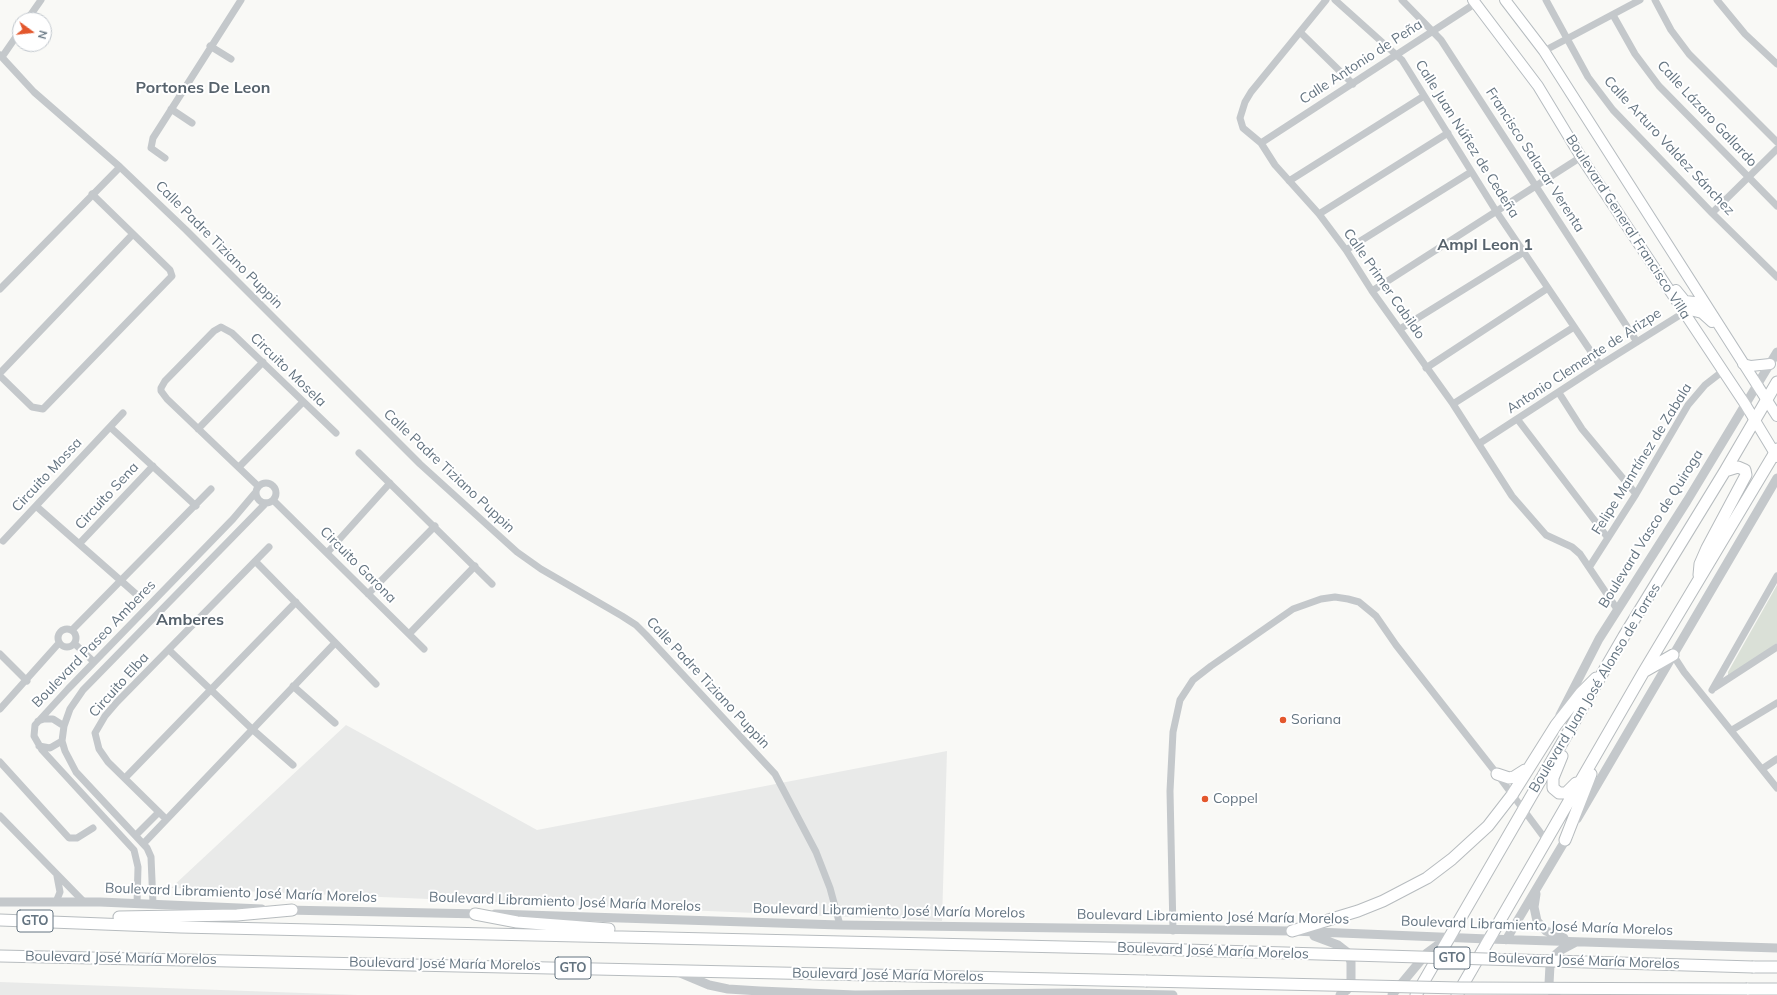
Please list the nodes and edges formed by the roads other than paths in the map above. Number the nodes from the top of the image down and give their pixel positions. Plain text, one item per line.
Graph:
1 (41, 0) edge
2 (240, 0) edge
3 (1326, 0) edge
4 (1335, 0) edge
5 (1402, 0) edge
6 (1505, 0) edge
7 (1546, 0) edge
8 (1640, 0) edge
9 (1655, 0) edge
10 (1717, 0) edge
11 (1474, 2) edge
12 (33, 12) edge
13 (1613, 15) junction
14 (1434, 31) junction
15 (1300, 33) junction
16 (1568, 40) junction
17 (12, 41) edge
18 (210, 46) junction
19 (1544, 51) junction
20 (1, 56) edge
21 (1397, 56) junction
22 (231, 59) dead end
23 (1777, 64) edge
24 (1353, 84) junction
25 (1424, 96) junction
26 (171, 109) junction
27 (192, 123) dead end
28 (1448, 133) junction
29 (1777, 142) edge
30 (1261, 143) junction
31 (1777, 149) edge
32 (1581, 157) junction
33 (166, 158) dead end
34 (120, 167) junction
35 (1471, 172) junction
36 (1749, 177) junction
37 (1289, 181) junction
38 (1536, 186) junction
39 (92, 194) junction
40 (1777, 206) edge
41 (1496, 211) junction
42 (1712, 213) junction
43 (1319, 214) junction
44 (133, 234) junction
45 (1636, 238) junction
46 (1346, 250) junction
47 (1524, 252) junction
48 (1777, 277) edge
49 (0, 288) edge
50 (1548, 288) junction
51 (1372, 291) junction
52 (1704, 303) junction
53 (1684, 312) junction
54 (1574, 327) junction
55 (1400, 329) junction
56 (1636, 342) junction
57 (1777, 352) edge
58 (1741, 361) junction
59 (263, 362) junction
60 (1770, 364) junction
61 (1600, 365) junction
62 (1426, 368) junction
63 (1723, 371) junction
64 (0, 372) edge
65 (0, 376) edge
66 (1777, 382) edge
67 (1757, 386) junction
68 (1559, 393) junction
69 (1767, 399) junction
70 (302, 402) junction
71 (1453, 404) junction
72 (1745, 404) junction
73 (123, 413) dead end
74 (1777, 416) edge
75 (1518, 420) junction
76 (1755, 420) junction
77 (110, 427) junction
78 (198, 429) junction
79 (336, 434) dead end
80 (1480, 443) junction
81 (359, 453) dead end
82 (1776, 453) edge
83 (153, 466) junction
84 (240, 467) junction
85 (1725, 471) junction
86 (1777, 478) edge
87 (390, 483) junction
88 (1777, 487) edge
89 (211, 489) dead end
90 (257, 490) junction
91 (1636, 494) junction
92 (269, 502) junction
93 (1761, 504) junction
94 (36, 506) junction
95 (196, 506) junction
96 (233, 519) junction
97 (435, 526) junction
98 (242, 527) junction
99 (1608, 538) junction
100 (3, 541) dead end
101 (79, 544) junction
102 (269, 548) dead end
103 (327, 553) junction
104 (256, 562) junction
105 (476, 566) junction
106 (1590, 566) junction
107 (1777, 576) edge
108 (1699, 580) junction
109 (121, 581) junction
110 (492, 584) dead end
111 (136, 594) dead end
112 (368, 594) junction
113 (296, 602) junction
114 (147, 607) junction
115 (1617, 609) junction
116 (156, 616) junction
117 (72, 630) junction
118 (409, 634) junction
119 (59, 643) junction
120 (335, 643) junction
121 (75, 644) junction
122 (1777, 647) edge
123 (424, 649) dead end
124 (169, 650) junction
125 (0, 654) edge
126 (1673, 655) junction
127 (94, 662) junction
128 (1605, 669) junction
129 (1642, 673) junction
130 (27, 681) junction
131 (376, 684) dead end
132 (293, 686) junction
133 (210, 690) junction
134 (1712, 690) junction
135 (1592, 693) junction
136 (1704, 695) junction
137 (1777, 703) edge
138 (0, 709) edge
139 (38, 721) junction
140 (335, 723) dead end
141 (1556, 725) junction
142 (64, 726) junction
143 (252, 729) junction
144 (1732, 730) junction
145 (62, 741) junction
146 (1603, 744) junction
147 (38, 746) junction
148 (1777, 759) edge
149 (0, 762) edge
150 (293, 765) dead end
151 (1530, 766) junction
152 (1762, 769) junction
153 (1497, 774) junction
154 (1584, 776) junction
155 (125, 778) junction
156 (1777, 788) edge
157 (1512, 795) junction
158 (1523, 810) junction
159 (159, 812) junction
160 (0, 816) edge
161 (166, 819) junction
162 (93, 828) dead end
163 (136, 835) junction
164 (1546, 840) junction
165 (1565, 840) junction
166 (144, 843) junction
167 (57, 875) junction
168 (1540, 883) junction
169 (0, 902) edge
170 (56, 902) junction
171 (84, 902) junction
172 (137, 904) junction
173 (153, 904) junction
174 (292, 910) junction
175 (476, 914) junction
176 (0, 920) edge
177 (71, 922) junction
178 (840, 925) junction
179 (1173, 931) junction
180 (1292, 931) junction
181 (661, 937) junction
182 (1449, 938) junction
183 (1488, 939) junction
184 (1506, 940) junction
185 (1579, 941) junction
186 (1777, 948) edge
187 (0, 956) edge
188 (1777, 967) edge
189 (675, 970) junction
190 (1777, 989) edge
191 (1069, 993) junction
192 (855, 995) edge
193 (1079, 995) edge
194 (1173, 995) edge
195 (1340, 995) edge
196 (1392, 995) edge
197 (1416, 995) edge
198 (1457, 995) edge
199 (1556, 995) edge

1 - 12 street
2 - 18 street
3 - 15 street, Calle Primer Cabildo
4 - 21 street, Calle Juan Núñez de Cedeña
5 - 14 street, Francisco Salazar Verenta
6 - 19 main road, Boulevard General Francisco Villa
7 - 16 street, Calle Arturo Valdez Sánchez
8 - 13 street
9 - 29 street
10 - 23 street
11 - 14 street, Calle Antonio de Peña
11 - 32 main road, Boulevard General Francisco Villa
13 - 16 street
13 - 36 street, Calle Lázaro Gallardo
14 - 21 street, Calle Antonio de Peña
14 - 38 street, Francisco Salazar Verenta
15 - 24 street
15 - 30 street, Calle Primer Cabildo
16 - 19 street
16 - 42 street, Calle Arturo Valdez Sánchez
17 - 20 street
18 - 22 street
18 - 26 street
19 - 52 main road, Boulevard General Francisco Villa
20 - 34 street, Calle Padre Tiziano Puppin
21 - 24 street, Calle Antonio de Peña
21 - 25 street, Calle Juan Núñez de Cedeña
24 - 30 street, Calle Antonio de Peña
25 - 28 street, Calle Juan Núñez de Cedeña
25 - 37 street
26 - 27 street
26 - 33 street
28 - 35 street, Calle Juan Núñez de Cedeña
28 - 43 street
30 - 37 street, Calle Primer Cabildo
31 - 36 street
32 - 38 street
32 - 45 main road, Boulevard General Francisco Villa
34 - 39 street
34 - 178 street, Calle Padre Tiziano Puppin
35 - 41 street, Calle Juan Núñez de Cedeña
35 - 46 street
36 - 40 street, Calle Lázaro Gallardo
36 - 42 street
37 - 43 street, Calle Primer Cabildo
38 - 41 street
38 - 56 street, Francisco Salazar Verenta
39 - 44 street
39 - 49 street
41 - 47 street, Calle Juan Núñez de Cedeña
41 - 51 street
42 - 48 street, Calle Arturo Valdez Sánchez
43 - 46 street, Calle Primer Cabildo
44 - 64 street
44 - 65 street
45 - 52 main road
45 - 53 main road, Boulevard General Francisco Villa
46 - 51 street, Calle Primer Cabildo
47 - 50 street, Calle Juan Núñez de Cedeña
47 - 55 street
50 - 54 street, Calle Juan Núñez de Cedeña
50 - 62 street
51 - 55 street, Calle Primer Cabildo
52 - 53 street, Antonio Clemente de Arizpe
52 - 58 main road, Boulevard General Francisco Villa
53 - 56 street, Antonio Clemente de Arizpe
53 - 58 main road
53 - 63 main road, Boulevard General Francisco Villa
54 - 61 street, Calle Juan Núñez de Cedeña
54 - 71 street
55 - 62 street, Calle Primer Cabildo
56 - 61 street, Antonio Clemente de Arizpe
57 - 60 street, Boulevard Vasco de Quiroga
58 - 60 main road
58 - 67 main road, Boulevard General Francisco Villa
59 - 70 street, Circuito Mosela
59 - 78 street
59 - 78 street, Circuito Mosela
60 - 67 street, Boulevard Vasco de Quiroga
61 - 68 street, Antonio Clemente de Arizpe
62 - 71 street, Calle Primer Cabildo
63 - 72 main road, Boulevard General Francisco Villa
63 - 91 street, Felipe Manrtínez de Zabala
66 - 69 main road, Boulevard Juan José Alonso de Torres
67 - 69 main road, Boulevard General Francisco Villa
67 - 72 street, Boulevard Vasco de Quiroga
68 - 75 street, Antonio Clemente de Arizpe
68 - 91 street
69 - 74 main road, Boulevard General Francisco Villa
69 - 76 main road, Boulevard Juan José Alonso de Torres
70 - 79 street, Circuito Mosela
70 - 84 street
71 - 80 street, Calle Primer Cabildo
72 - 76 main road, Boulevard General Francisco Villa
72 - 115 street, Boulevard Vasco de Quiroga
73 - 77 street
75 - 80 street, Antonio Clemente de Arizpe
75 - 99 street
76 - 82 main road, Boulevard General Francisco Villa
76 - 85 main road, Boulevard Juan José Alonso de Torres
77 - 83 street, Circuito Sena
77 - 94 street, Circuito Mossa
78 - 84 street
80 - 106 street, Calle Primer Cabildo
81 - 87 street
82 - 108 main road
83 - 95 street, Circuito Sena
83 - 101 street, Circuito Sena
84 - 90 street
85 - 108 main road
85 - 128 main road, Boulevard Juan José Alonso de Torres
86 - 93 street
87 - 97 street
87 - 103 street
88 - 93 street
89 - 95 street
90 - 92 street
90 - 92 street
90 - 96 street, Boulevard Paseo Amberes
91 - 99 street, Felipe Manrtínez de Zabala
92 - 98 street, Boulevard Paseo Amberes
92 - 103 street, Circuito Garona
93 - 126 street
94 - 100 street, Circuito Mossa
94 - 101 street, Circuito Sena
95 - 109 street
96 - 98 street
96 - 114 street, Boulevard Paseo Amberes
97 - 105 street
97 - 112 street
98 - 116 street, Boulevard Paseo Amberes
99 - 106 street, Felipe Manrtínez de Zabala
101 - 109 street, Circuito Sena
102 - 104 street, Circuito Elba
103 - 112 street, Circuito Garona
104 - 113 street
104 - 124 street, Circuito Elba
105 - 110 street
105 - 118 street
106 - 115 street, Calle Primer Cabildo
107 - 134 street
108 - 129 main road
109 - 111 street, Circuito Sena
109 - 117 street
112 - 118 street, Circuito Garona
113 - 120 street
113 - 133 street
114 - 116 street
114 - 127 street, Boulevard Paseo Amberes
115 - 141 street, Boulevard Vasco de Quiroga
116 - 142 street, Boulevard Paseo Amberes
117 - 119 street
117 - 121 street
118 - 123 street, Circuito Garona
119 - 121 street
119 - 130 street
120 - 131 street
120 - 132 street
121 - 127 street
122 - 134 street
124 - 133 street, Circuito Elba
124 - 155 street, Circuito Elba
125 - 130 street
126 - 129 main road
126 - 136 street
126 - 165 street
127 - 139 street, Boulevard Paseo Amberes
128 - 135 main road, Boulevard Juan José Alonso de Torres
128 - 141 main road
129 - 146 main road
130 - 138 street
132 - 140 street
132 - 143 street
133 - 143 street, Circuito Elba
133 - 155 street
134 - 136 street
135 - 154 main road
135 - 158 main road, Boulevard Juan José Alonso de Torres
136 - 144 street
137 - 144 street
139 - 142 street
139 - 147 street, Boulevard Paseo Amberes
141 - 151 main road
142 - 145 street, Boulevard Paseo Amberes
143 - 150 street, Circuito Elba
143 - 161 street
144 - 152 street
145 - 147 street
145 - 163 street, Boulevard Paseo Amberes
146 - 154 main road
146 - 165 main road
147 - 172 street
148 - 152 street
149 - 162 street
151 - 153 main road
151 - 157 main road
152 - 156 street
153 - 157 street
153 - 179 street
154 - 164 main road
155 - 159 street, Circuito Elba
157 - 158 street
157 - 180 main road
158 - 164 street
158 - 182 main road, Boulevard Juan José Alonso de Torres
159 - 161 street, Circuito Elba
159 - 163 street
160 - 167 street
161 - 166 street
163 - 166 street, Boulevard Paseo Amberes
164 - 183 main road
165 - 168 street
166 - 173 street, Boulevard Paseo Amberes
167 - 170 street
167 - 171 street
168 - 184 street
168 - 185 street
169 - 170 street, Boulevard Libramiento José María Morelos
170 - 171 street, Boulevard Libramiento José María Morelos
171 - 172 street, Boulevard Libramiento José María Morelos
172 - 173 street, Boulevard Libramiento José María Morelos
173 - 174 street, Boulevard Libramiento José María Morelos
174 - 175 street, Boulevard Libramiento José María Morelos
174 - 177 main road
175 - 178 street, Boulevard Libramiento José María Morelos
175 - 181 main road
176 - 177 main road, Boulevard José María Morelos / GTO
177 - 181 main road, Boulevard José María Morelos / GTO
178 - 179 street, Boulevard Libramiento José María Morelos
179 - 180 street, Boulevard Libramiento José María Morelos
180 - 182 street, Boulevard Libramiento José María Morelos
180 - 195 street
181 - 188 main road, Boulevard José María Morelos / GTO, bridge
182 - 183 street, Boulevard Libramiento José María Morelos
182 - 196 street
182 - 197 main road, Boulevard Juan José Alonso de Torres
183 - 184 street, Boulevard Libramiento José María Morelos
183 - 198 main road
184 - 185 street, Boulevard Libramiento José María Morelos
185 - 186 street, Boulevard Libramiento José María Morelos
185 - 199 street
187 - 189 main road, Boulevard José María Morelos / GTO
189 - 190 main road, Boulevard José María Morelos / GTO, bridge
189 - 192 street
191 - 192 street
191 - 193 street
191 - 194 street

